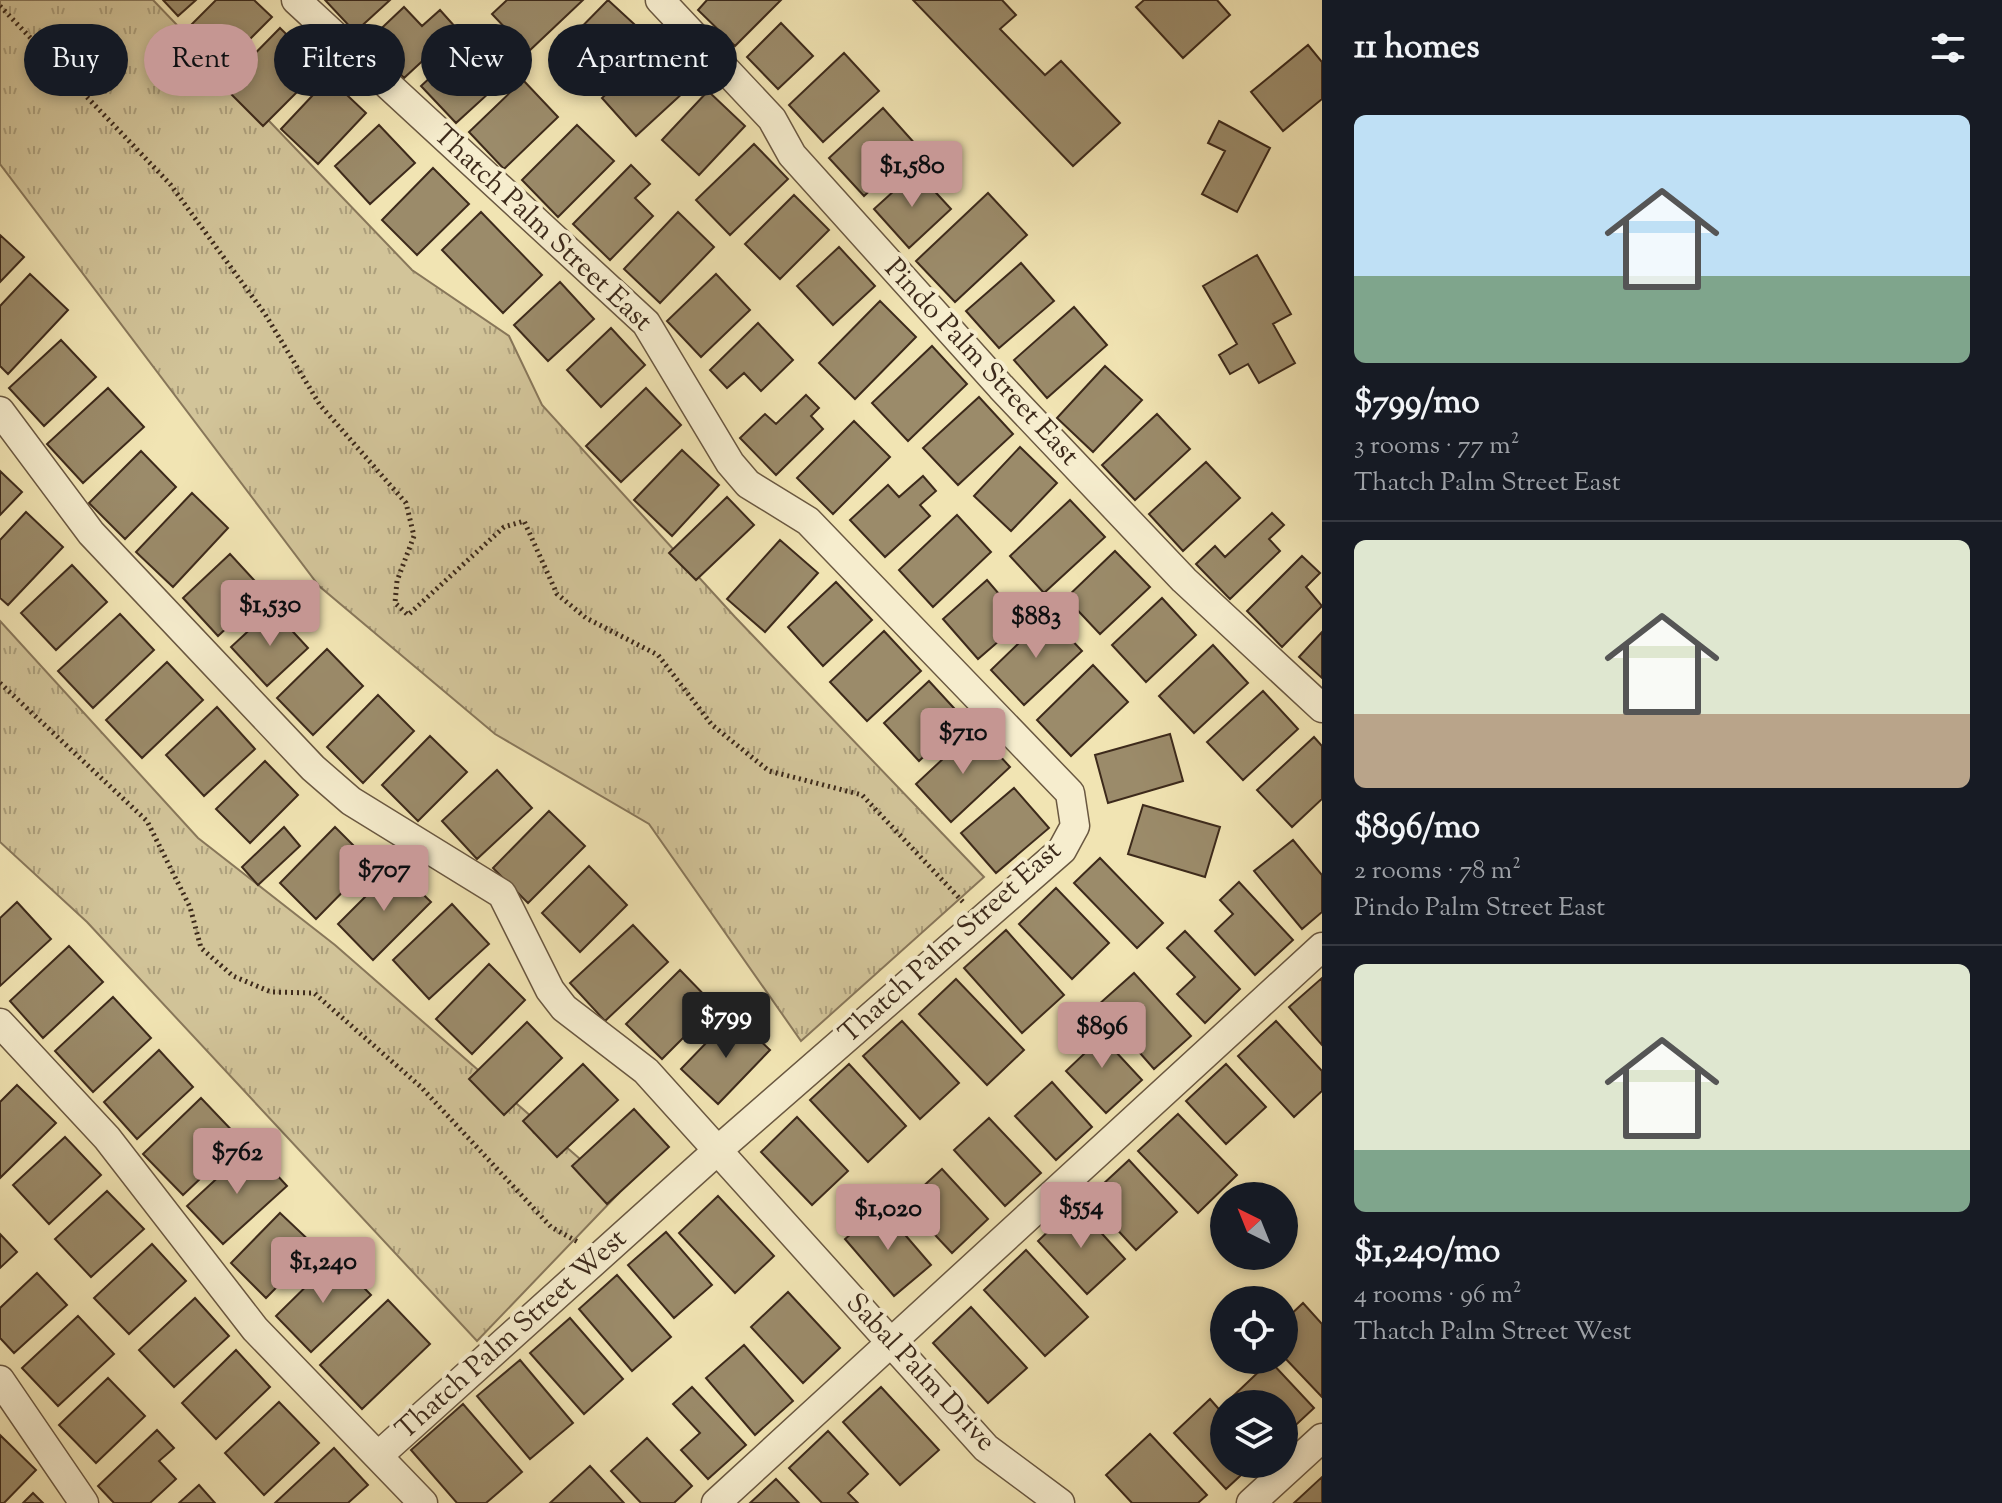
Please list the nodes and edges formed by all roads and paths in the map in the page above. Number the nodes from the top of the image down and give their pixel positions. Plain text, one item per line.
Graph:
1 (296, 0) edge
2 (660, 0) edge
3 (0, 6) edge
4 (0, 411) edge
5 (0, 683) edge
6 (1322, 708) edge
7 (981, 921) junction
8 (1322, 947) edge
9 (0, 1023) edge
10 (718, 1150) junction
11 (601, 1255) junction
12 (890, 1344) junction
13 (0, 1380) edge
14 (1322, 1438) edge
15 (378, 1456) junction
16 (84, 1503) edge
17 (423, 1503) edge
18 (716, 1503) edge
19 (1060, 1503) edge
20 (1251, 1503) edge

1 - 7 street, Thatch Palm Street East
2 - 6 street, Pindo Palm Street East
3 - 7 path
4 - 10 street, Sabal Palm Drive
5 - 11 path
7 - 10 street, Thatch Palm Street East
8 - 12 street
9 - 15 street, Thatch Palm Street West
10 - 11 street, Thatch Palm Street West
10 - 12 street, Sabal Palm Drive
11 - 15 street, Thatch Palm Street West
12 - 18 street
12 - 19 street, Sabal Palm Drive
13 - 16 street
14 - 20 street
15 - 17 street

